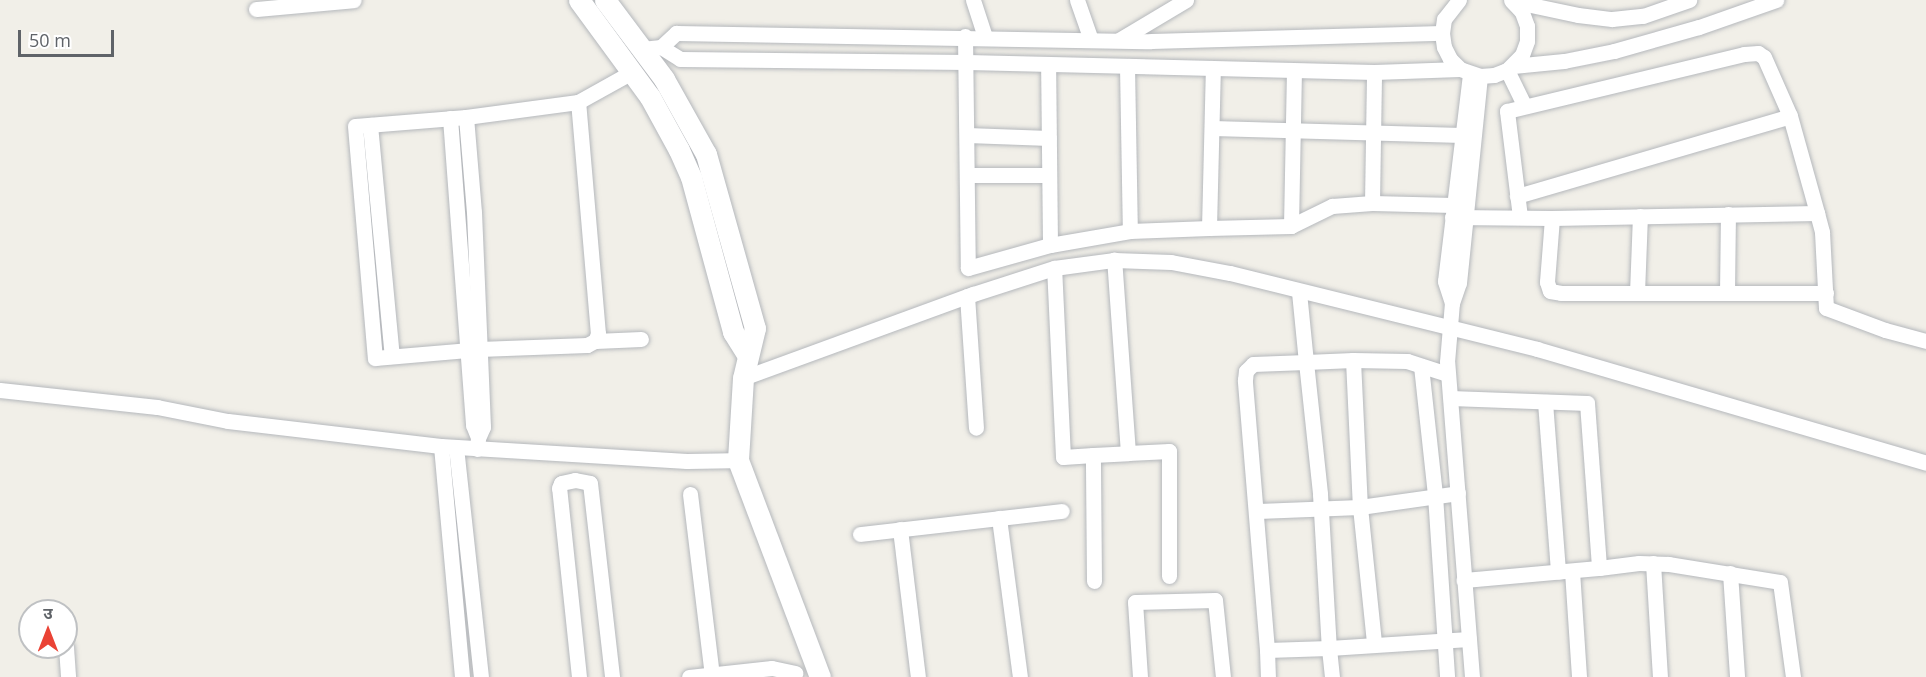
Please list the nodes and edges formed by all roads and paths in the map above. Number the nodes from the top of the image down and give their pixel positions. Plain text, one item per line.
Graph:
1 (354, 0) edge
2 (579, 0) edge
3 (605, 0) edge
4 (973, 0) edge
5 (1077, 0) edge
6 (1186, 0) edge
7 (1459, 0) edge
8 (1512, 0) edge
9 (1689, 0) edge
10 (1767, 1) edge
11 (1168, 5) edge
12 (256, 9) dead end
13 (1442, 33) junction
14 (965, 36) junction
15 (985, 36) junction
16 (1091, 40) junction
17 (1119, 40) junction
18 (1151, 41) junction
19 (651, 48) junction
20 (966, 62) junction
21 (1048, 66) junction
22 (1127, 66) junction
23 (1150, 67) junction
24 (1213, 68) junction
25 (1510, 68) junction
26 (1294, 70) junction
27 (632, 72) junction
28 (1374, 72) junction
29 (1470, 73) junction
30 (578, 102) junction
31 (1524, 105) junction
32 (1791, 116) junction
33 (466, 117) junction
34 (450, 118) junction
35 (1212, 128) junction
36 (1293, 129) junction
37 (1373, 132) junction
38 (967, 135) junction
39 (1462, 135) junction
40 (1049, 138) junction
41 (967, 175) junction
42 (1049, 175) junction
43 (1517, 196) junction
44 (1372, 203) junction
45 (1456, 213) junction
46 (1817, 213) junction
47 (1728, 214) junction
48 (1640, 216) junction
49 (1520, 217) junction
50 (1552, 218) junction
51 (1291, 226) junction
52 (1209, 228) junction
53 (1130, 231) junction
54 (1050, 245) junction
55 (1114, 260) junction
56 (1054, 268) junction
57 (1299, 292) junction
58 (1637, 293) junction
59 (1726, 293) junction
60 (1826, 293) junction
61 (968, 296) junction
62 (1449, 327) junction
63 (641, 339) dead end
64 (595, 341) junction
65 (1926, 341) edge
66 (473, 349) junction
67 (747, 354) junction
68 (1353, 360) junction
69 (1306, 362) junction
70 (1422, 366) junction
71 (1447, 374) junction
72 (742, 378) junction
73 (0, 390) edge
74 (1451, 398) junction
75 (1545, 402) junction
76 (976, 429) dead end
77 (478, 443) junction
78 (448, 447) junction
79 (1128, 453) junction
80 (1093, 455) junction
81 (738, 460) junction
82 (1926, 463) edge
83 (1458, 493) junction
84 (690, 494) dead end
85 (1435, 495) junction
86 (1321, 507) junction
87 (1360, 507) junction
88 (1062, 511) dead end
89 (1258, 511) junction
90 (999, 518) junction
91 (900, 530) junction
92 (860, 534) dead end
93 (1653, 563) junction
94 (1599, 568) junction
95 (1565, 572) junction
96 (1730, 573) junction
97 (1169, 576) dead end
98 (1464, 580) junction
99 (1094, 581) dead end
100 (1444, 639) junction
101 (1469, 639) junction
102 (1374, 643) junction
103 (1329, 648) junction
104 (1267, 650) junction
105 (67, 659) edge
106 (818, 673) edge
107 (792, 675) edge
108 (712, 676) edge
109 (68, 677) edge
110 (462, 677) edge
111 (481, 677) edge
112 (579, 677) edge
113 (612, 677) edge
114 (689, 677) edge
115 (918, 677) edge
116 (1020, 677) edge
117 (1140, 677) edge
118 (1223, 677) edge
119 (1268, 677) edge
120 (1332, 677) edge
121 (1447, 677) edge
122 (1472, 677) edge
123 (1579, 677) edge
124 (1660, 677) edge
125 (1737, 677) edge
126 (1793, 677) edge

1 - 12 street
2 - 27 street
3 - 19 street
4 - 15 street
5 - 16 street
6 - 11 street
7 - 13 street
8 - 9 street
8 - 25 street
10 - 25 street
11 - 17 street
13 - 18 street
13 - 29 street
14 - 15 street
14 - 19 street
14 - 20 street
15 - 16 street
16 - 17 street
17 - 18 street
18 - 23 street
19 - 20 street
19 - 67 street
20 - 21 street
20 - 38 street
21 - 22 street
21 - 40 street
22 - 23 street
22 - 53 street
23 - 24 street
24 - 26 street
24 - 35 street
25 - 29 street
25 - 31 street
26 - 28 street
26 - 36 street
27 - 30 street
27 - 67 street
28 - 29 street
28 - 37 street
29 - 39 street
29 - 45 street
30 - 33 street
30 - 64 street
31 - 32 street
31 - 43 street
32 - 43 street
32 - 46 street
33 - 34 street
33 - 66 street
34 - 66 street
34 - 66 street
35 - 36 street
35 - 52 street
36 - 37 street
36 - 51 street
37 - 39 street
37 - 44 street
38 - 40 street
38 - 41 street
39 - 45 street
40 - 42 street
41 - 42 street
41 - 54 street
42 - 54 street
43 - 49 street
44 - 45 street
44 - 51 street
45 - 49 street
45 - 62 street
46 - 47 street
46 - 60 street
47 - 48 street
47 - 59 street
48 - 50 street
48 - 58 street
49 - 50 street
50 - 58 street
51 - 52 street
52 - 53 street
53 - 54 street
55 - 56 street
55 - 57 street
55 - 79 street
56 - 61 street
56 - 80 street
57 - 62 street
57 - 69 street
58 - 59 street
59 - 60 street
60 - 65 street
61 - 72 street
61 - 76 street
62 - 71 street
62 - 82 street
63 - 64 street
64 - 66 street
66 - 77 street
67 - 72 street
68 - 69 street
68 - 70 street
68 - 87 street
69 - 86 street
69 - 89 street
70 - 71 street
70 - 85 street
71 - 74 street
72 - 81 street
73 - 78 street
74 - 75 street
74 - 83 street
75 - 94 street
75 - 95 street
77 - 78 street
77 - 81 street
78 - 110 street
78 - 111 street
79 - 80 street
79 - 97 street
80 - 99 street
81 - 106 street
83 - 85 street
83 - 98 street
84 - 108 street
85 - 87 street
85 - 100 street
86 - 87 street
86 - 89 street
86 - 103 street
87 - 102 street
88 - 90 street
89 - 104 street
90 - 91 street
90 - 116 street
91 - 92 street
91 - 115 street
93 - 94 street
93 - 96 street
93 - 124 street
94 - 95 street
95 - 98 street
95 - 123 street
96 - 125 street
96 - 126 street
98 - 101 street
100 - 101 street
100 - 102 street
100 - 121 street
101 - 122 street
102 - 103 street
103 - 104 street
103 - 120 street
104 - 119 street
105 - 109 street
106 - 107 street
107 - 108 street
108 - 114 street
112 - 113 street
117 - 118 street

